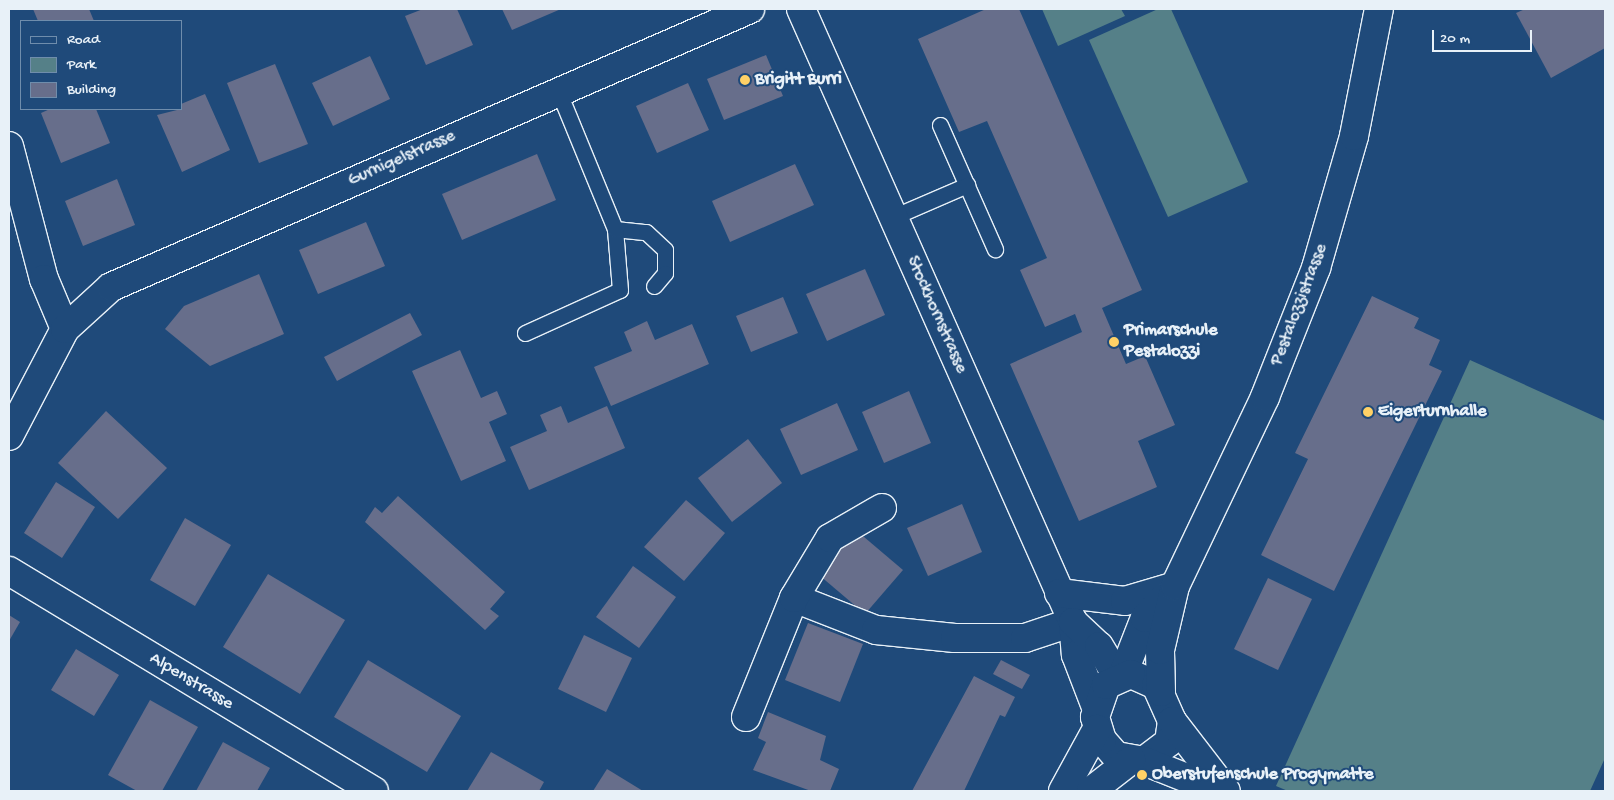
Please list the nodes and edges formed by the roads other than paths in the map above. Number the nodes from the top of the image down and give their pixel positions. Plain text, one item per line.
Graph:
1 (750, 9) edge
2 (801, 9) edge
3 (1379, 9) edge
4 (558, 90) junction
5 (940, 125) dead end
6 (9, 146) edge
7 (967, 185) junction
8 (892, 217) junction
9 (615, 229) junction
10 (995, 249) dead end
11 (654, 286) dead end
12 (65, 329) junction
13 (525, 332) dead end
14 (9, 436) edge
15 (882, 508) dead end
16 (9, 571) edge
17 (1175, 586) junction
18 (1059, 593) junction
19 (794, 598) junction
20 (1073, 622) junction
21 (1120, 675) junction
22 (1161, 692) junction
23 (746, 717) dead end
24 (1096, 718) junction
25 (1172, 721) junction
26 (1137, 760) junction
27 (374, 791) edge
28 (1063, 791) edge
29 (1092, 791) edge
30 (1219, 791) edge
31 (1226, 791) edge

1 - 4 street, Gurnigelstrasse
2 - 8 street, Stockhornstrasse
3 - 17 street, Pestalozzistrasse
4 - 9 lane
4 - 12 street, Gurnigelstrasse
5 - 7 lane
6 - 12 street
7 - 8 lane
7 - 10 lane
8 - 18 street, Stockhornstrasse
9 - 11 lane
9 - 13 lane
12 - 14 street, Gurnigelstrasse
15 - 19 street
16 - 27 street, Alpenstrasse
17 - 18 street
17 - 21 street, Pestalozzistrasse
17 - 22 street, Pestalozzistrasse
18 - 20 street, Stockhornstrasse
19 - 20 street
19 - 23 street
20 - 21 street, Stockhornstrasse
20 - 24 street, Stockhornstrasse
21 - 22 street
21 - 24 street
22 - 25 street
24 - 26 street
24 - 28 street
25 - 26 street
25 - 31 street
26 - 29 street
26 - 30 street

